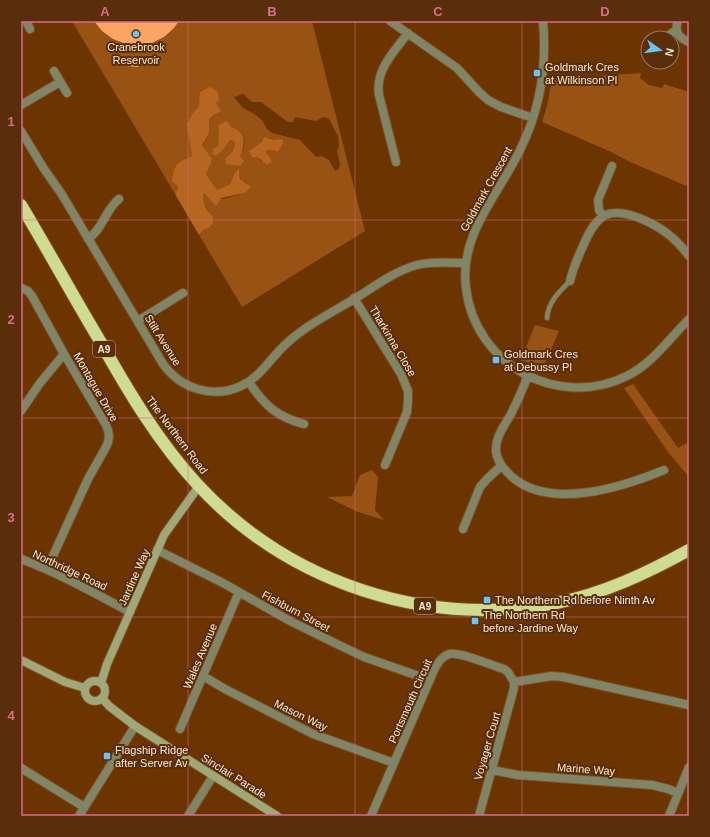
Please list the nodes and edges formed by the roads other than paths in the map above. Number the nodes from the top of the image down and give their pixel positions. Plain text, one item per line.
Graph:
1 (26, 21) edge
2 (390, 21) edge
3 (543, 21) edge
4 (678, 21) edge
5 (30, 29) dead end
6 (676, 30) edge
7 (408, 33) junction
8 (680, 36) edge
9 (689, 42) edge
10 (54, 71) dead end
11 (60, 82) junction
12 (67, 93) dead end
13 (21, 105) edge
14 (533, 118) junction
15 (21, 131) edge
16 (396, 162) dead end
17 (612, 166) dead end
18 (119, 199) dead end
19 (21, 205) edge
20 (603, 216) junction
21 (88, 239) junction
22 (689, 256) edge
23 (466, 263) junction
24 (570, 281) joint
25 (21, 288) edge
26 (183, 293) dead end
27 (354, 298) junction
28 (547, 318) dead end
29 (689, 319) edge
30 (138, 321) junction
31 (64, 354) junction
32 (528, 376) junction
33 (249, 382) junction
34 (21, 411) edge
35 (304, 424) dead end
36 (385, 464) dead end
37 (502, 466) junction
38 (664, 470) dead end
39 (199, 486) junction
40 (463, 528) dead end
41 (157, 550) junction
42 (689, 550) edge
43 (21, 559) edge
44 (47, 569) junction
45 (239, 592) junction
46 (130, 612) junction
47 (21, 660) edge
48 (203, 676) junction
49 (430, 680) junction
50 (514, 682) junction
51 (101, 683) junction
52 (85, 688) junction
53 (102, 698) junction
54 (689, 705) edge
55 (135, 726) junction
56 (180, 728) dead end
57 (394, 763) junction
58 (689, 767) edge
59 (21, 768) edge
60 (492, 770) junction
61 (213, 776) junction
62 (678, 793) junction
63 (84, 807) junction
64 (79, 816) edge
65 (188, 816) edge
66 (277, 816) edge
67 (371, 816) edge
68 (479, 816) edge
69 (669, 816) edge

1 - 5 street
2 - 7 street
3 - 14 street, Goldmark Crescent
4 - 6 street
7 - 14 street
7 - 16 street
8 - 9 street
10 - 11 street
11 - 12 street
11 - 13 street
14 - 23 street, Goldmark Crescent
15 - 21 street, Stilt Avenue
17 - 20 street
18 - 21 street
19 - 39 highway, The Northern Road / A9
20 - 22 street
20 - 24 street
21 - 30 street, Stilt Avenue
23 - 27 street, Stilt Avenue
23 - 32 street, Goldmark Crescent
24 - 28 lane
25 - 31 street, Montague Drive
26 - 30 street
27 - 33 street, Stilt Avenue
27 - 36 street, Tharkinna Close
29 - 32 street, Goldmark Crescent
30 - 33 street, Stilt Avenue
31 - 34 street
31 - 44 street, Montague Drive
32 - 37 street
33 - 35 street
37 - 38 street
37 - 40 street
39 - 41 street, Jardine Way
39 - 42 highway, The Northern Road / A9
41 - 45 street, Fishburn Street
41 - 46 street, Jardine Way
43 - 44 street, Northridge Road
44 - 46 street, Northridge Road
45 - 48 street, Wales Avenue
45 - 49 street, Fishburn Street
46 - 51 street, Jardine Way
47 - 52 street
48 - 56 street, Wales Avenue
48 - 57 street, Mason Way
49 - 50 street, Portsmouth Circuit
49 - 57 street, Portsmouth Circuit
50 - 54 street
50 - 60 street, Voyager Court
51 - 52 street
51 - 53 street
52 - 53 street
53 - 55 street, Sinclair Parade
55 - 61 street, Sinclair Parade
55 - 63 street
57 - 67 street, Portsmouth Circuit
58 - 62 street
59 - 63 street
60 - 62 street, Marine Way
60 - 68 street, Voyager Court
61 - 65 street
61 - 66 street, Sinclair Parade
62 - 69 street
63 - 64 street

